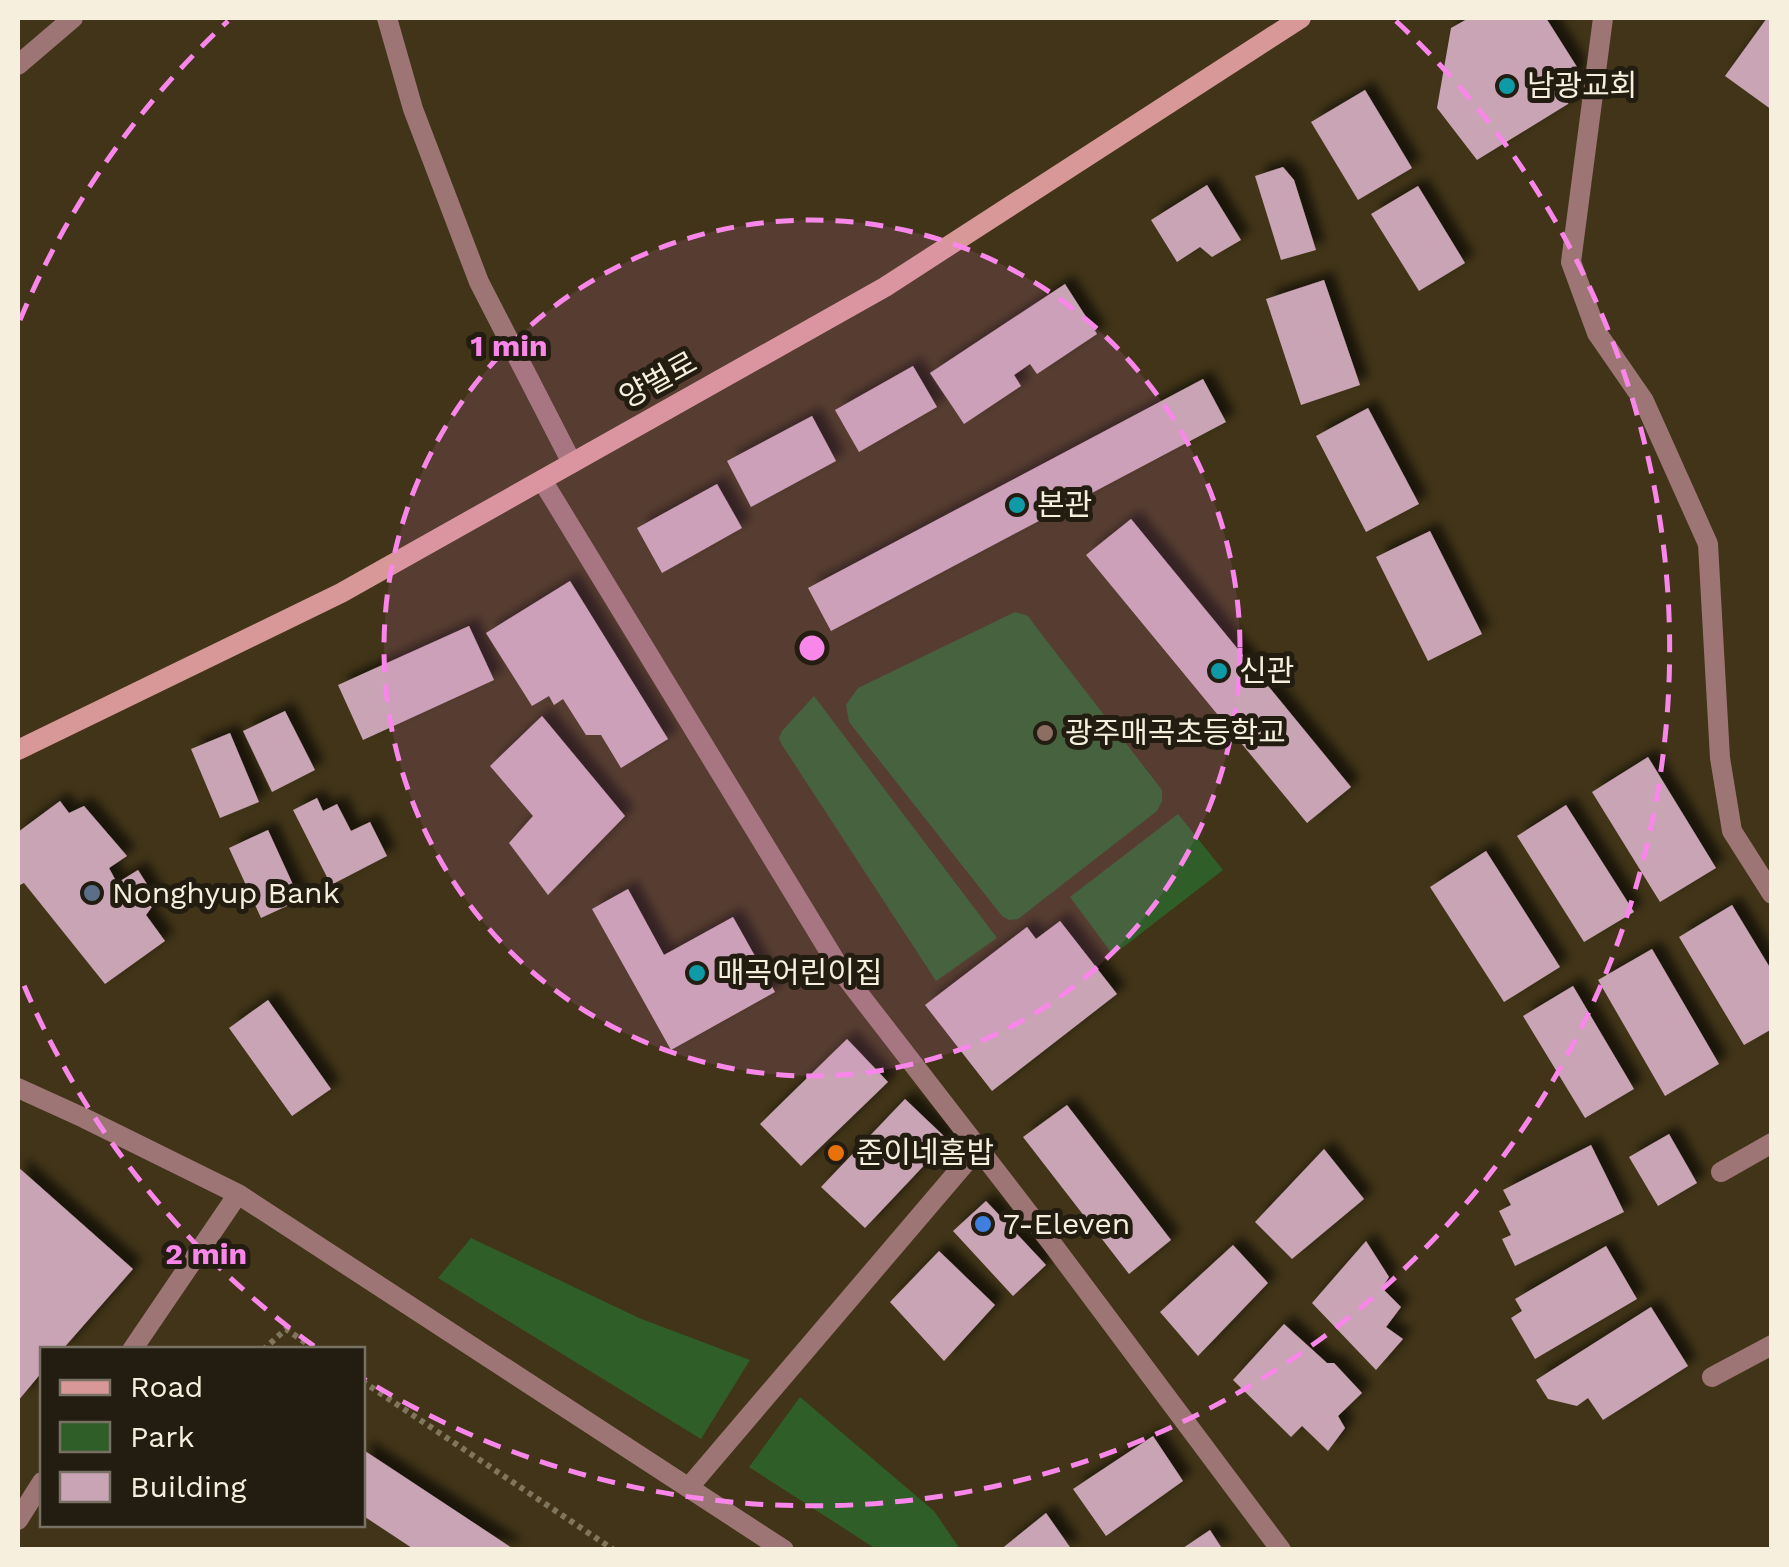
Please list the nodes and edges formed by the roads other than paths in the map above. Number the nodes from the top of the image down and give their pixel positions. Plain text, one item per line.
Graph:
1 (73, 18) edge
2 (388, 18) edge
3 (1301, 18) edge
4 (1602, 18) edge
5 (18, 65) edge
6 (572, 463) junction
7 (542, 480) junction
8 (18, 750) edge
9 (1772, 894) edge
10 (18, 1088) edge
11 (1772, 1142) edge
12 (978, 1148) junction
13 (1721, 1172) dead end
14 (238, 1194) junction
15 (1772, 1345) edge
16 (134, 1347) edge
17 (1712, 1377) dead end
18 (40, 1485) edge
19 (689, 1488) junction
20 (18, 1520) edge
21 (784, 1550) edge
22 (1282, 1550) edge

1 - 5 street
2 - 6 street
3 - 6 street, 양벌로
4 - 9 street
6 - 7 street, 양벌로
7 - 8 street, 양벌로
7 - 12 street
10 - 14 street
11 - 13 street
12 - 19 street
12 - 22 street
14 - 16 street
14 - 19 street
15 - 17 street
18 - 20 street
19 - 21 street

